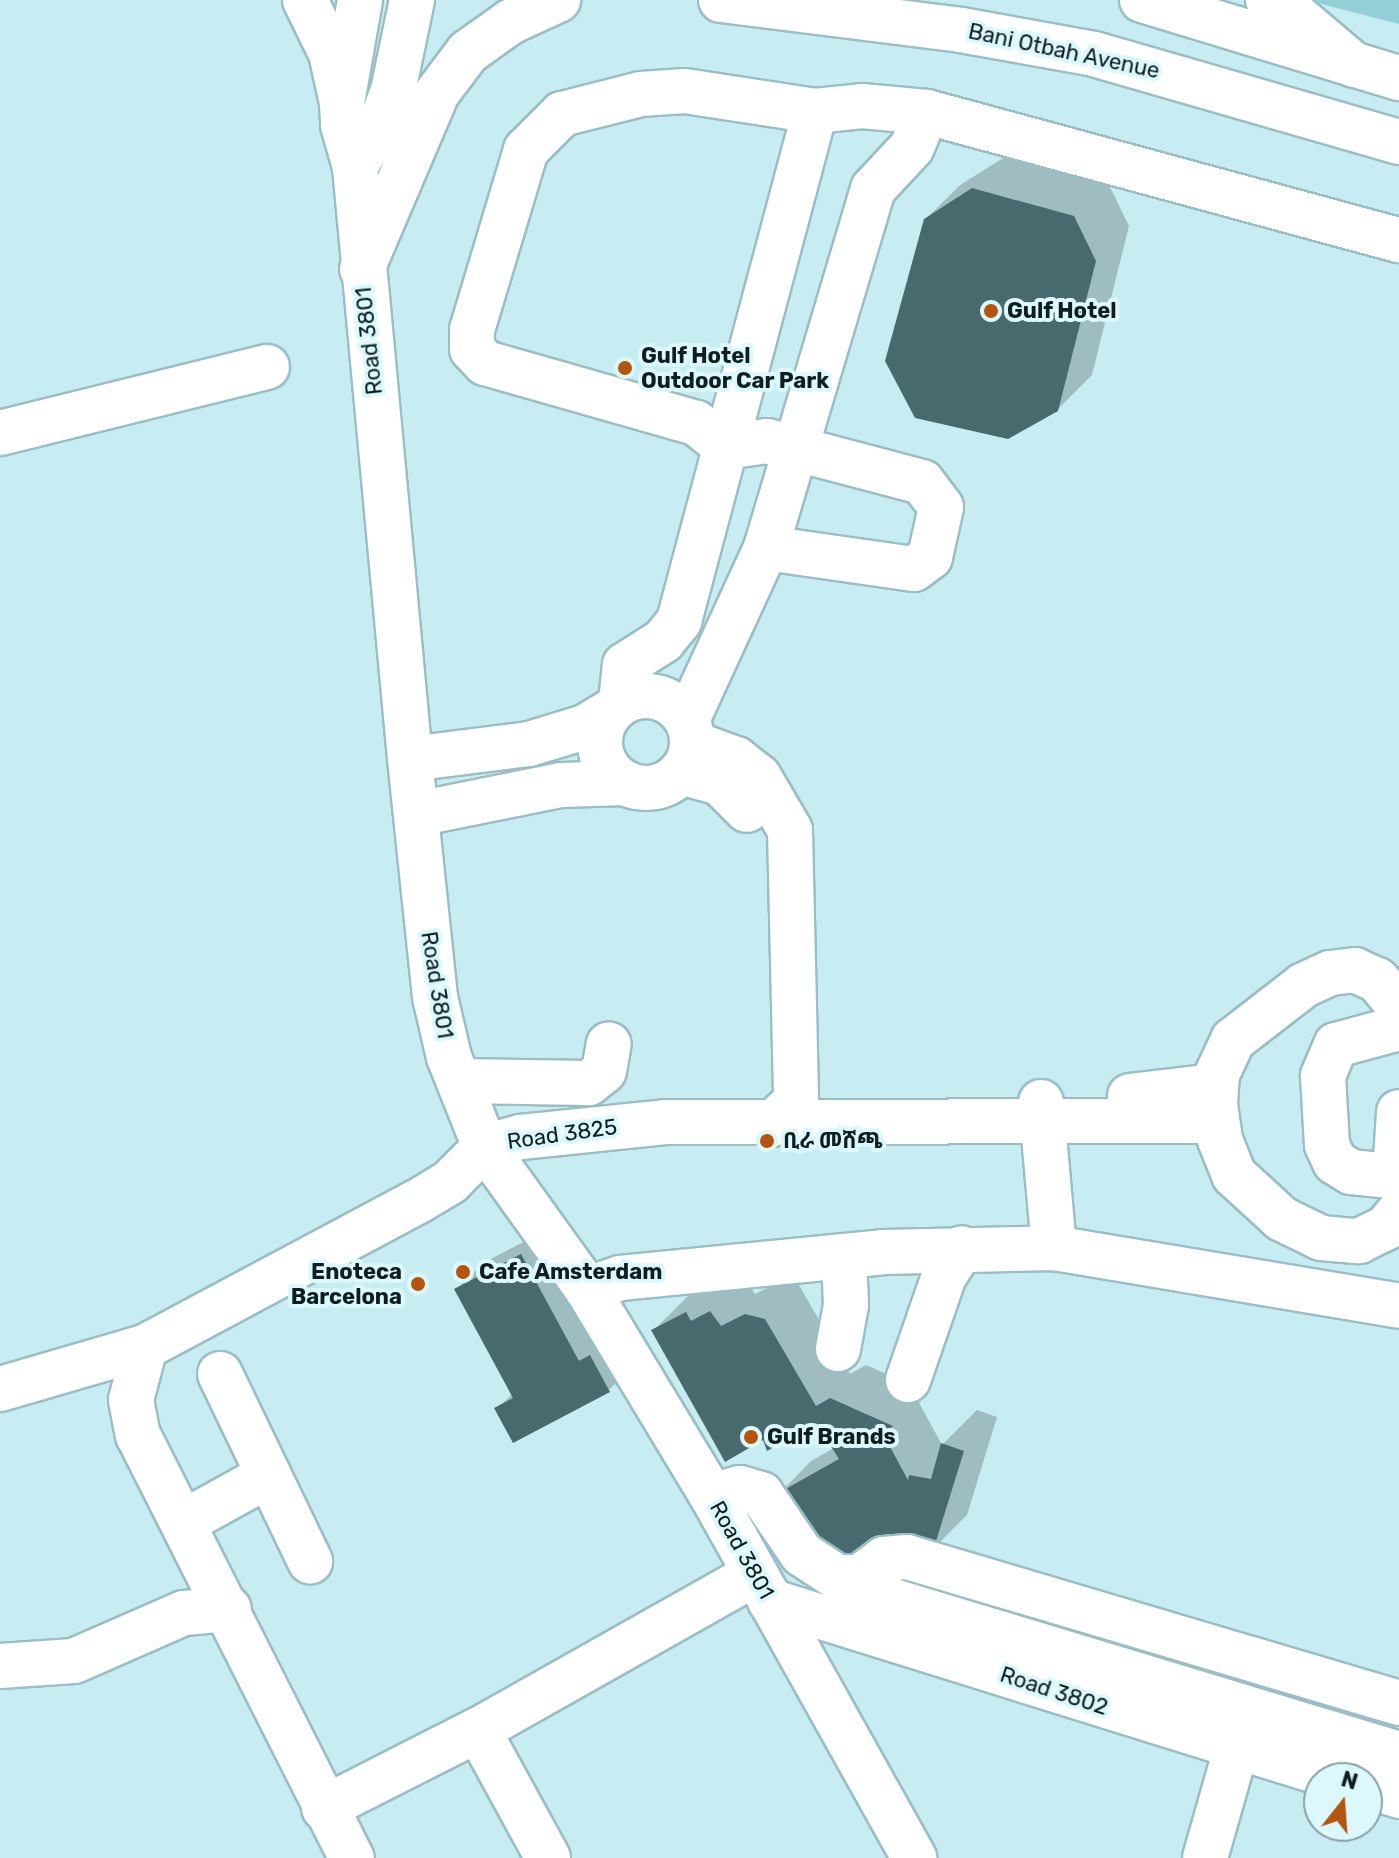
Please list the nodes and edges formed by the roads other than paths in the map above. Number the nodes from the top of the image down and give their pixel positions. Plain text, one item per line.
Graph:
1 (305, 0) edge
2 (360, 0) edge
3 (412, 0) edge
4 (558, 0) edge
5 (721, 0) edge
6 (1142, 0) edge
7 (1268, 0) edge
8 (1354, 65) junction
9 (1399, 78) edge
10 (342, 103) junction
11 (828, 109) junction
12 (927, 112) junction
13 (1399, 142) edge
14 (355, 167) junction
15 (873, 189) junction
16 (1399, 240) edge
17 (362, 269) junction
18 (267, 367) dead end
19 (0, 433) edge
20 (726, 447) junction
21 (798, 449) junction
22 (766, 548) junction
23 (614, 680) junction
24 (687, 745) junction
25 (410, 759) junction
26 (626, 783) junction
27 (417, 814) junction
28 (1399, 1006) edge
29 (1399, 1028) edge
30 (609, 1044) dead end
31 (1216, 1103) junction
32 (780, 1109) junction
33 (1042, 1112) junction
34 (1399, 1112) edge
35 (472, 1114) junction
36 (1398, 1187) edge
37 (962, 1248) junction
38 (1054, 1248) junction
39 (844, 1256) junction
40 (587, 1289) junction
41 (1399, 1306) edge
42 (145, 1347) junction
43 (838, 1349) dead end
44 (220, 1374) dead end
45 (908, 1380) dead end
46 (0, 1389) edge
47 (269, 1475) junction
48 (712, 1496) junction
49 (184, 1522) junction
50 (310, 1561) dead end
51 (763, 1587) junction
52 (229, 1609) junction
53 (0, 1666) edge
54 (1131, 1666) junction
55 (1399, 1703) edge
56 (478, 1730) junction
57 (1399, 1730) edge
58 (1236, 1749) junction
59 (1303, 1768) edge
60 (1392, 1784) edge
61 (324, 1808) junction
62 (352, 1858) edge
63 (548, 1858) edge
64 (914, 1858) edge
65 (1205, 1858) edge

1 - 10 street, Road 3801
2 - 10 street
3 - 14 street
4 - 17 street
5 - 13 street, Bani Otbah Avenue
6 - 8 street
7 - 8 street
8 - 9 street
10 - 14 street, Road 3801
11 - 12 street
11 - 15 street
11 - 20 street
11 - 20 street
12 - 15 street
12 - 16 street
14 - 17 street, Road 3801
15 - 21 street
17 - 25 street, Road 3801
18 - 19 street
20 - 21 street
20 - 23 street
21 - 22 street
21 - 22 street
22 - 24 street
23 - 24 street
23 - 25 street
23 - 26 street
24 - 26 street
24 - 32 street
25 - 27 street, Road 3801
26 - 27 street
27 - 35 street, Road 3801
28 - 31 street
29 - 36 street
30 - 35 street
31 - 33 street, Road 3825
31 - 36 street
32 - 33 street, Road 3825
32 - 35 street, Road 3825
33 - 38 street
34 - 36 street
35 - 40 street, Road 3801
35 - 42 street, Road 3825
37 - 38 street
37 - 39 street
37 - 45 street
38 - 41 street
39 - 40 street
39 - 43 street
40 - 48 street, Road 3801
42 - 46 street, Road 3825
42 - 49 street
44 - 47 street
47 - 49 street
47 - 50 street
48 - 51 street, Road 3801
48 - 54 street
49 - 52 street
51 - 54 street, Road 3802
51 - 56 street
51 - 64 street, Road 3801
52 - 53 street
52 - 61 street
54 - 55 street
54 - 57 street
54 - 58 street, Road 3802
54 - 60 street
56 - 61 street
56 - 63 street
58 - 59 street, Road 3802
58 - 65 street
61 - 62 street

